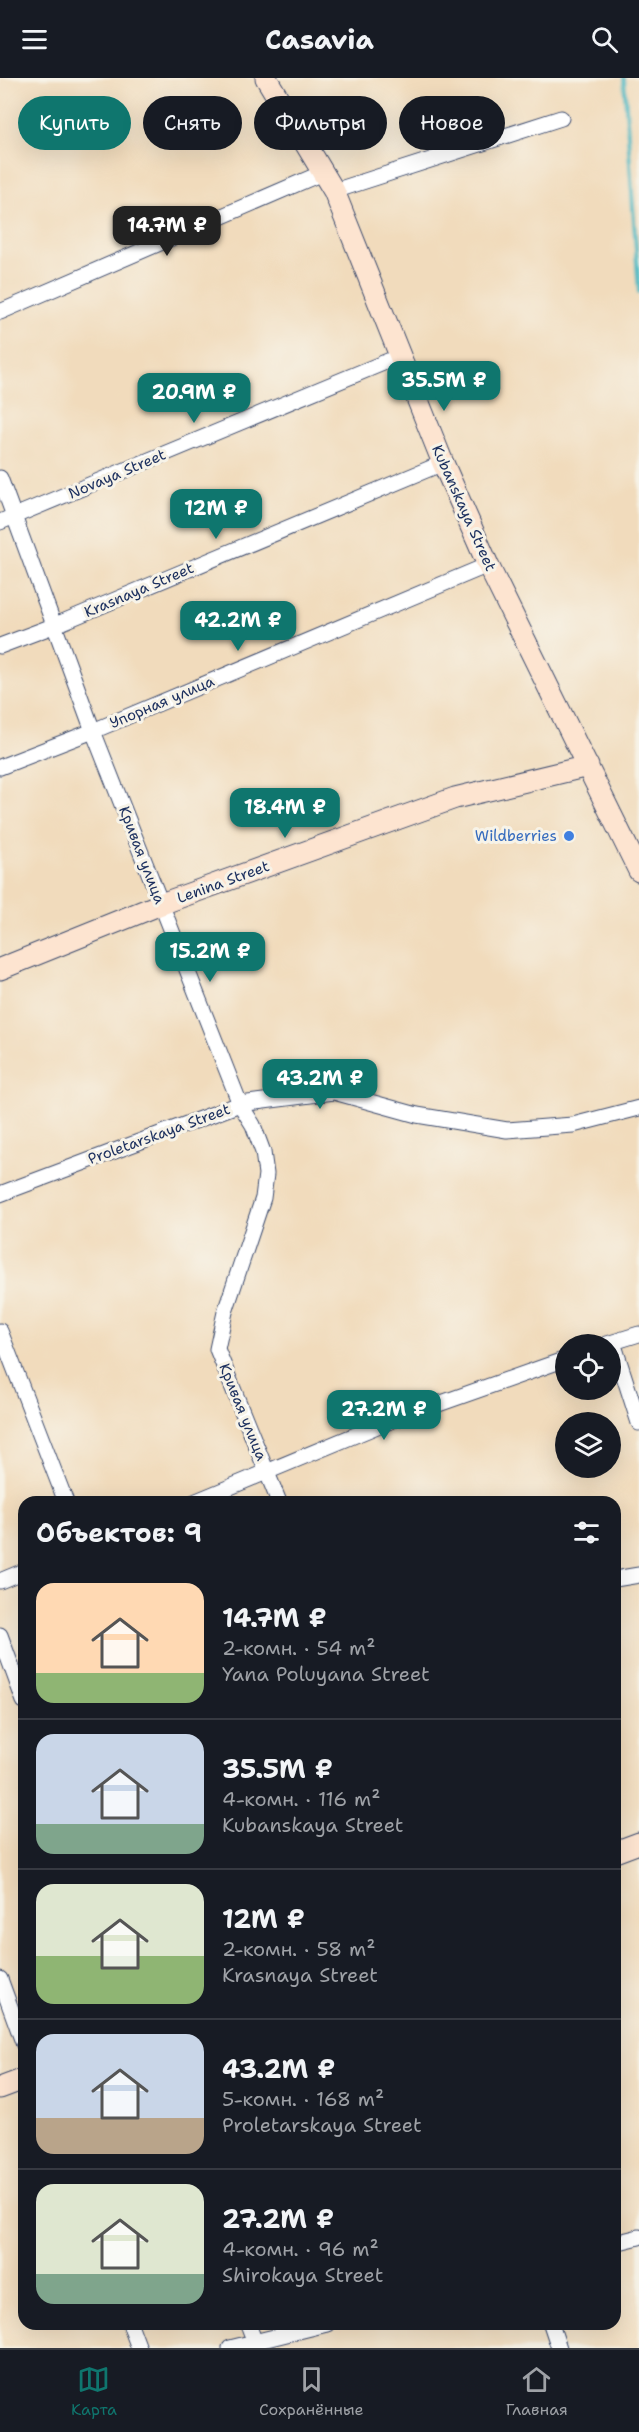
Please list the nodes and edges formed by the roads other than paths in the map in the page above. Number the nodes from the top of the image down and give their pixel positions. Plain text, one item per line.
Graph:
1 (266, 78) edge
2 (561, 118) dead end
3 (322, 173) junction
4 (334, 191) junction
5 (0, 312) edge
6 (400, 356) junction
7 (443, 463) junction
8 (0, 478) edge
9 (7, 520) edge
10 (488, 565) junction
11 (53, 626) junction
12 (0, 646) edge
13 (93, 731) junction
14 (588, 766) junction
15 (0, 767) edge
16 (639, 871) edge
17 (161, 904) junction
18 (0, 969) edge
19 (240, 1104) junction
20 (639, 1108) edge
21 (0, 1194) edge
22 (0, 1331) edge
23 (639, 1334) edge
24 (621, 1340) edge
25 (555, 1363) edge
26 (621, 1373) edge
27 (639, 1423) edge
28 (267, 1472) junction
29 (64, 1496) edge
30 (209, 1496) edge
31 (277, 1496) edge
32 (18, 1574) edge
33 (639, 1575) edge
34 (621, 1578) edge
35 (0, 1581) edge
36 (0, 1635) edge
37 (18, 1684) edge
38 (639, 1843) edge
39 (621, 1850) edge
40 (0, 1979) edge
41 (18, 2028) edge
42 (18, 2081) edge
43 (0, 2088) edge
44 (639, 2237) edge
45 (621, 2242) edge
46 (132, 2330) edge
47 (250, 2330) edge
48 (306, 2330) edge
49 (553, 2330) edge
50 (255, 2345) edge
51 (139, 2348) edge
52 (230, 2348) edge
53 (559, 2348) edge

1 - 3 street, Kubanskaya Street
2 - 4 street
3 - 4 street, Kubanskaya Street
3 - 5 street
4 - 6 street, Kubanskaya Street
6 - 7 street, Kubanskaya Street
6 - 9 street, Novaya Street
7 - 10 street, Kubanskaya Street
7 - 11 street, Krasnaya Street
8 - 9 street, Кривая улица
9 - 11 street, Кривая улица
10 - 13 street, Упорная улица
10 - 14 street, Kubanskaya Street
11 - 12 street, Krasnaya Street
11 - 13 street, Кривая улица
13 - 15 street, Упорная улица
13 - 17 street, Кривая улица
14 - 16 street, Kubanskaya Street
14 - 17 street, Lenina Street
17 - 18 street, Lenina Street
17 - 19 street, Кривая улица
19 - 20 street, Proletarskaya Street
19 - 21 street, Proletarskaya Street
19 - 28 street, Кривая улица
22 - 29 street
23 - 24 street
25 - 28 street
26 - 27 street
28 - 30 street
28 - 31 street, Кривая улица
32 - 35 street
33 - 34 street
36 - 37 street
38 - 39 street
40 - 41 street
42 - 43 street
44 - 45 street
46 - 51 street
47 - 50 street
48 - 50 street
49 - 53 street
50 - 52 street

